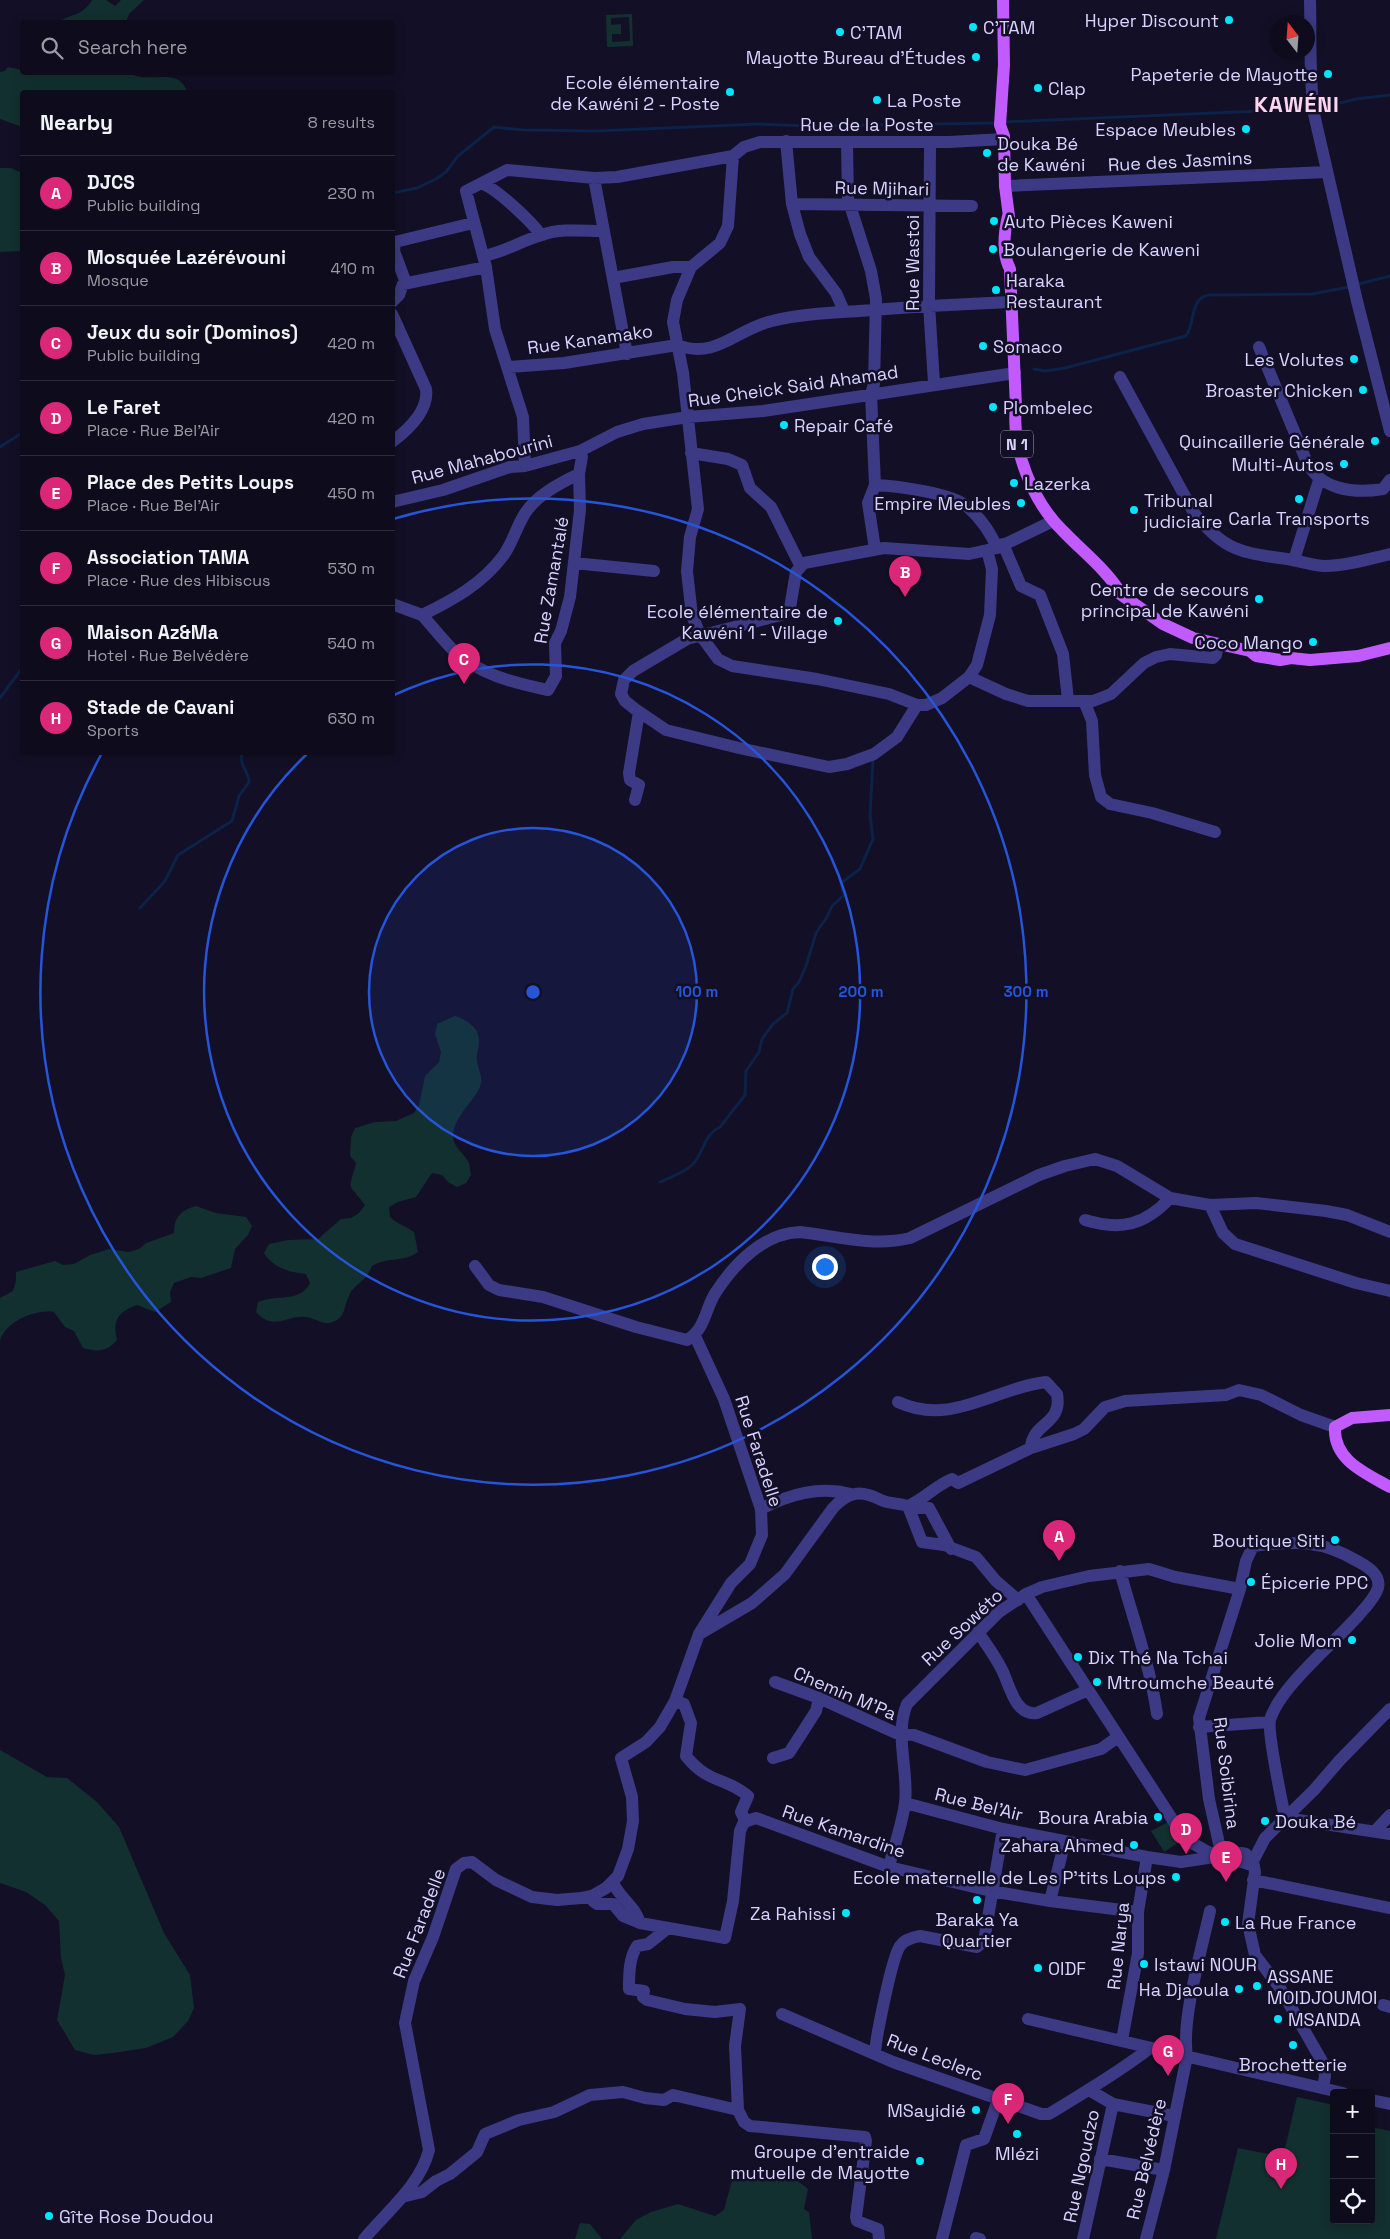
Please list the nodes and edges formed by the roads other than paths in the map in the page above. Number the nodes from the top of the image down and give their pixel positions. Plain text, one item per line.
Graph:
1 (1003, 0) edge
2 (1310, 0) edge
3 (1004, 131) junction
4 (786, 141) junction
5 (847, 142) junction
6 (930, 142) junction
7 (733, 156) junction
8 (1327, 172) junction
9 (594, 178) junction
10 (483, 184) junction
11 (1005, 186) junction
12 (792, 204) junction
13 (850, 205) junction
14 (972, 206) dead end
15 (929, 207) junction
16 (473, 223) junction
17 (604, 231) junction
18 (541, 235) junction
19 (395, 242) edge
20 (395, 254) edge
21 (485, 262) junction
22 (691, 267) junction
23 (613, 278) junction
24 (406, 283) junction
25 (395, 299) edge
26 (1011, 302) junction
27 (929, 305) junction
28 (876, 309) junction
29 (844, 311) junction
30 (395, 321) edge
31 (676, 345) junction
32 (1259, 347) dead end
33 (627, 354) junction
34 (509, 367) junction
35 (1015, 373) junction
36 (1120, 377) dead end
37 (934, 384) junction
38 (871, 394) junction
39 (1387, 404) edge
40 (688, 417) junction
41 (1390, 431) edge
42 (395, 440) edge
43 (580, 451) junction
44 (691, 453) junction
45 (525, 466) junction
46 (579, 474) junction
47 (1320, 480) junction
48 (1390, 480) edge
49 (874, 485) junction
50 (395, 501) edge
51 (1053, 521) junction
52 (996, 548) junction
53 (874, 549) junction
54 (1390, 554) edge
55 (1294, 560) junction
56 (574, 563) junction
57 (800, 565) junction
58 (654, 571) dead end
59 (395, 605) edge
60 (422, 615) junction
61 (701, 636) junction
62 (1218, 644) junction
63 (1390, 648) edge
64 (1390, 655) edge
65 (1358, 656) junction
66 (969, 677) junction
67 (1068, 700) junction
68 (1084, 701) junction
69 (917, 705) junction
70 (639, 712) junction
71 (635, 800) dead end
72 (1215, 832) dead end
73 (1170, 1198) junction
74 (1210, 1205) junction
75 (1085, 1220) dead end
76 (1390, 1232) edge
77 (475, 1266) dead end
78 (1390, 1291) edge
79 (695, 1336) junction
80 (898, 1402) dead end
81 (1390, 1415) edge
82 (1335, 1427) junction
83 (1030, 1448) junction
84 (1390, 1486) edge
85 (851, 1494) junction
86 (909, 1507) junction
87 (761, 1509) junction
88 (951, 1549) junction
89 (1120, 1571) junction
90 (1240, 1588) junction
91 (1022, 1597) junction
92 (978, 1632) junction
93 (699, 1634) junction
94 (775, 1682) dead end
95 (1088, 1690) junction
96 (819, 1698) junction
97 (675, 1701) junction
98 (1390, 1708) edge
99 (1157, 1714) dead end
100 (1269, 1722) junction
101 (1200, 1727) junction
102 (902, 1734) junction
103 (1118, 1737) junction
104 (773, 1758) dead end
105 (905, 1803) junction
106 (1390, 1815) edge
107 (1285, 1818) junction
108 (746, 1822) junction
109 (1002, 1829) junction
110 (1375, 1831) junction
111 (1390, 1834) edge
112 (1065, 1841) junction
113 (1147, 1857) junction
114 (1222, 1857) junction
115 (1249, 1859) junction
116 (889, 1867) junction
117 (1254, 1880) junction
118 (613, 1883) junction
119 (991, 1891) junction
120 (592, 1896) junction
121 (1050, 1901) junction
122 (1390, 1908) edge
123 (1210, 1911) dead end
124 (1138, 1912) junction
125 (640, 1923) junction
126 (668, 1928) junction
127 (782, 2014) dead end
128 (1028, 2019) dead end
129 (1122, 2040) junction
130 (1150, 2048) junction
131 (875, 2053) junction
132 (1187, 2056) junction
133 (1324, 2088) junction
134 (1089, 2090) junction
135 (1330, 2090) edge
136 (998, 2100) junction
137 (1375, 2101) edge
138 (1113, 2104) junction
139 (1390, 2104) edge
140 (738, 2110) junction
141 (1174, 2116) junction
142 (1100, 2159) junction
143 (1164, 2170) junction
144 (402, 2197) junction
145 (364, 2239) edge
146 (879, 2239) edge
147 (942, 2239) edge
148 (1083, 2239) edge
149 (1146, 2239) edge

1 - 3 main road, N 1
2 - 8 street
3 - 6 street, Rue de la Poste
3 - 11 main road, N 1
4 - 5 street, Rue de la Poste
4 - 7 street, Rue de la Poste
4 - 12 street
5 - 6 street, Rue de la Poste
5 - 13 street
6 - 15 street, Rue Wastoi
7 - 9 street, Rue de la Poste
7 - 22 street
8 - 11 street, Rue des Jasmins
8 - 39 street
9 - 10 street, Rue de la Poste
9 - 17 street
10 - 16 street, Rue de la Poste
10 - 18 street
11 - 26 main road, N 1
12 - 13 street, Rue Mjihari
12 - 29 street
13 - 15 street, Rue Mjihari
13 - 28 street
14 - 15 street, Rue Mjihari
15 - 27 street, Rue Wastoi
16 - 19 street
16 - 21 street
17 - 18 street
17 - 23 street
18 - 21 street
20 - 24 street
21 - 24 street
21 - 34 street
22 - 23 street
22 - 31 street
23 - 33 street
24 - 25 street
26 - 27 street
26 - 35 main road, N 1
27 - 28 street
27 - 37 street, Rue Wastoi
28 - 29 street
28 - 38 street
29 - 31 street
30 - 42 street
31 - 33 street, Rue Kanamako
31 - 40 street
32 - 47 street
33 - 34 street, Rue Kanamako
34 - 45 street
35 - 37 street, Rue Cheick Said Ahamad
35 - 51 main road, N 1
36 - 55 street
37 - 38 street, Rue Cheick Said Ahamad
38 - 40 street, Rue Cheick Said Ahamad
38 - 49 street
39 - 41 street
40 - 43 street, Rue Cheick Said Ahamad
40 - 44 street
43 - 45 street, Rue Mahabourini
43 - 46 street, Rue Zamantalé
44 - 57 street
44 - 61 street
45 - 50 street, Rue Mahabourini
46 - 56 street, Rue Zamantalé
46 - 60 street
47 - 48 street
47 - 55 street
49 - 52 street
49 - 53 street
51 - 52 street
51 - 62 main road, N 1
52 - 53 street
52 - 66 street
52 - 67 street
53 - 57 street
54 - 55 street
56 - 58 street
56 - 60 street, Rue Zamantalé
57 - 61 street
59 - 60 street
61 - 69 street
61 - 70 street
62 - 65 main road, N 1
62 - 68 street
63 - 65 main road, N 1
64 - 65 main road, N 1
66 - 67 street
66 - 69 street
67 - 68 street
68 - 72 street
69 - 70 street
70 - 71 street
73 - 74 street
73 - 75 street
73 - 79 street
74 - 76 street
74 - 78 street
77 - 79 street
79 - 87 street, Rue Faradelle
80 - 83 street
81 - 82 main road
82 - 83 street
82 - 84 main road
83 - 86 street
85 - 86 street
85 - 87 street
85 - 93 street
86 - 88 street
86 - 88 street
87 - 93 street, Rue Faradelle
88 - 91 street
89 - 90 street, Rue Sowéto
89 - 91 street, Rue Sowéto
89 - 99 street
90 - 100 street, Rue Soibirina
90 - 101 street, Rue Soibirina
91 - 92 street, Rue Sowéto
91 - 95 street
92 - 95 street
92 - 102 street, Rue Sowéto
93 - 97 street, Rue Faradelle
94 - 96 street, Chemin M'Pa
95 - 103 street
96 - 102 street, Chemin M'Pa
96 - 104 street
97 - 108 street
97 - 118 street, Rue Faradelle
98 - 107 street
100 - 101 street
100 - 107 street
101 - 114 street, Rue Soibirina
102 - 103 street, Chemin M'Pa
102 - 105 street, Rue Sowéto
103 - 114 street
105 - 109 street, Rue Bel’Air
105 - 116 street, Rue Sowéto
106 - 110 street
107 - 110 street
107 - 115 street
108 - 116 street, Rue Kamardine
108 - 126 street
109 - 112 street, Rue Bel’Air
109 - 119 street
110 - 111 street
112 - 113 street, Rue Bel’Air
112 - 121 street
113 - 114 street, Rue Bel’Air
113 - 124 street, Rue Narya
114 - 115 street, Rue Bel’Air
115 - 117 street
116 - 119 street, Rue Kamardine
117 - 122 street
117 - 133 street
118 - 120 street, Rue Faradelle
118 - 125 street
119 - 121 street, Rue Kamardine
119 - 131 street
120 - 125 street
120 - 144 street, Rue Faradelle
121 - 124 street, Rue Kamardine
123 - 132 street, Rue Belvédère
124 - 129 street, Rue Narya
125 - 126 street
126 - 140 street
127 - 131 street, Rue Leclerc
128 - 129 street
129 - 130 street
130 - 132 street
130 - 134 street, Rue Leclerc
131 - 136 street, Rue Leclerc
132 - 133 street
132 - 141 street, Rue Belvédère
133 - 135 street
134 - 136 street, Rue Leclerc
134 - 138 street
136 - 147 street
137 - 139 street
138 - 141 street, Rue Ngoudzo
138 - 142 street, Rue Ngoudzo
140 - 144 street
140 - 146 street
141 - 143 street, Rue Belvédère
142 - 143 street
142 - 148 street, Rue Ngoudzo
143 - 149 street, Rue Belvédère
144 - 145 street, Rue Faradelle

